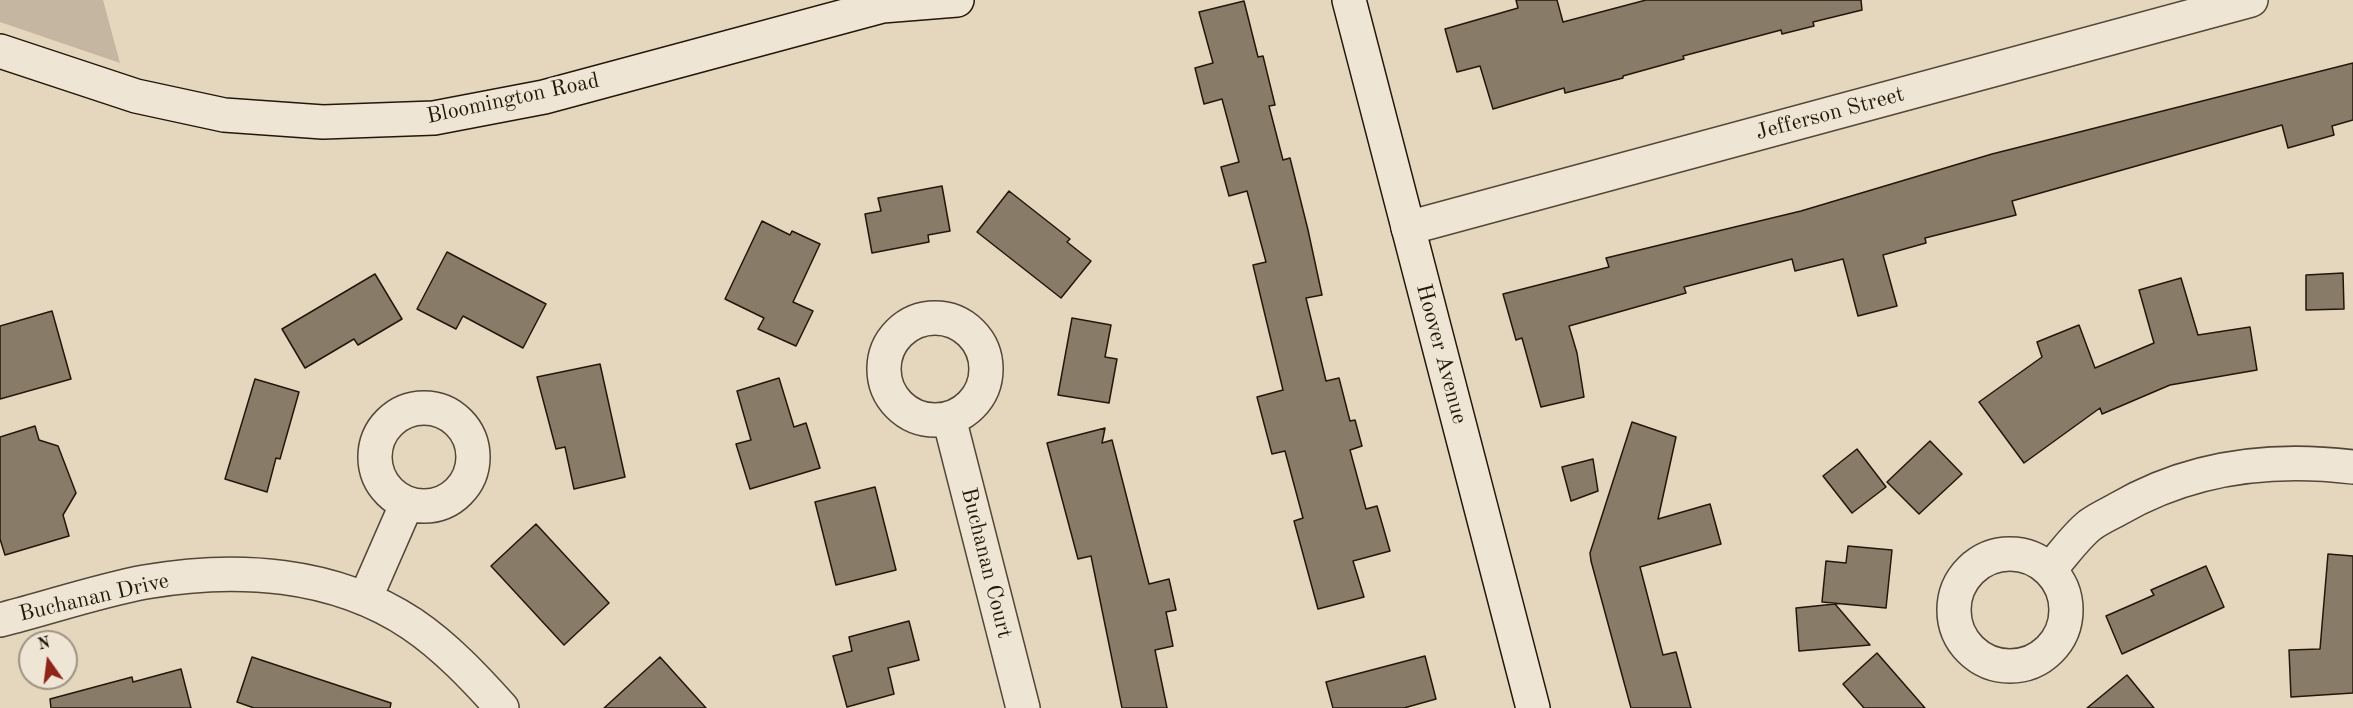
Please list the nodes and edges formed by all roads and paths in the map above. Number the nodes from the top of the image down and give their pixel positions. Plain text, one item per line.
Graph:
1 (957, 0) edge
2 (1349, 0) edge
3 (2251, 0) edge
4 (888, 3) edge
5 (0, 51) edge
6 (1408, 228) junction
7 (949, 418) dead end
8 (2353, 467) edge
9 (407, 503) dead end
10 (2050, 569) dead end
11 (365, 599) junction
12 (0, 620) edge
13 (502, 708) edge
14 (1023, 708) edge
15 (1533, 708) edge

1 - 4 street, Bloomington Road
2 - 6 street, Hoover Avenue
3 - 6 street, Jefferson Street
4 - 5 street, Bloomington Road
6 - 15 street, Hoover Avenue
7 - 14 street, Buchanan Court
8 - 10 street
9 - 11 street
11 - 12 street, Buchanan Drive
11 - 13 street, Buchanan Drive

